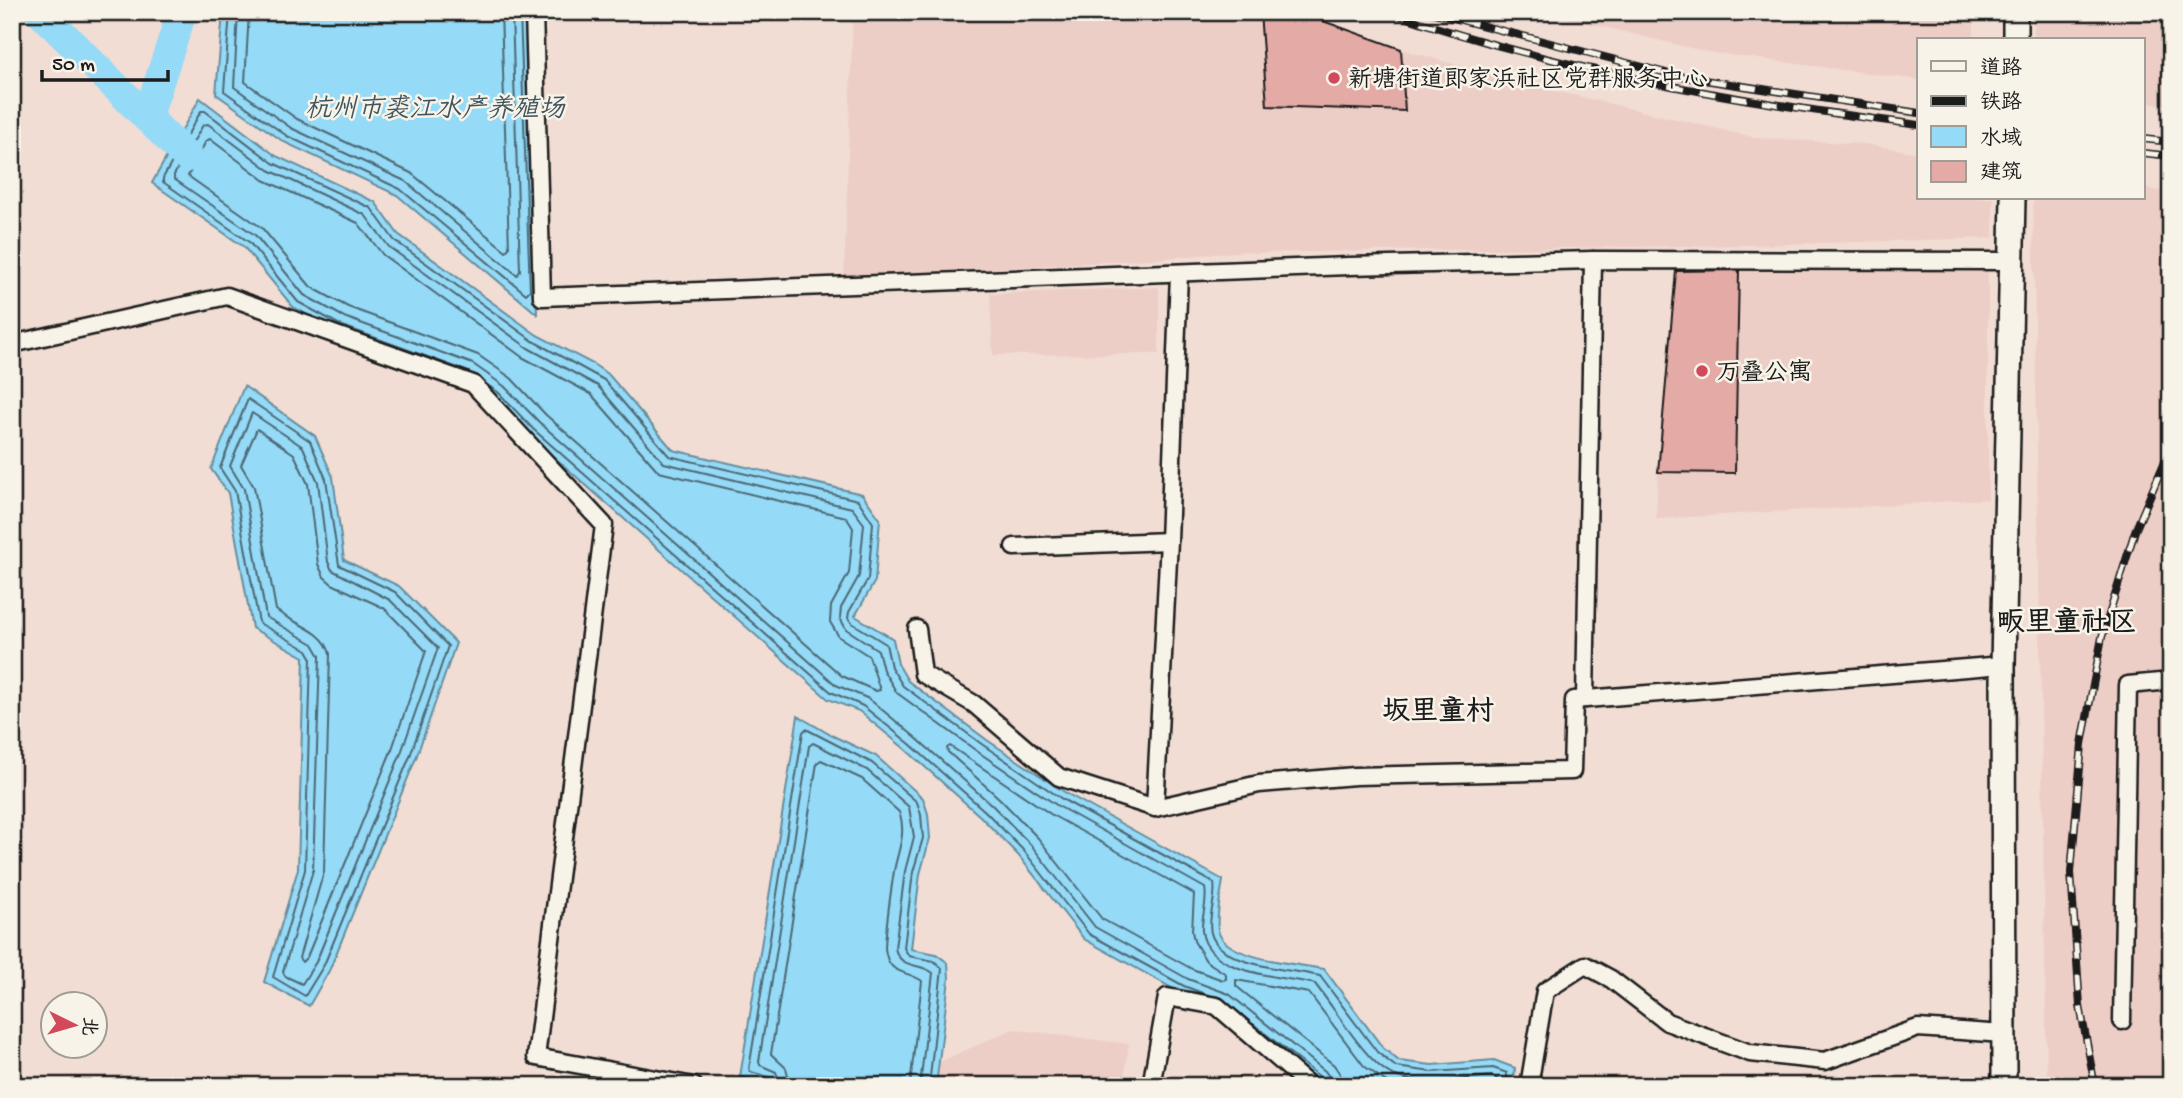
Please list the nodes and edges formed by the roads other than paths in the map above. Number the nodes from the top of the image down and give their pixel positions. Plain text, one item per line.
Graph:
1 (534, 12) edge
2 (2015, 12) edge
3 (2015, 38) edge
4 (2013, 200) edge
5 (1592, 260) junction
6 (2013, 261) junction
7 (1179, 273) junction
8 (12, 344) edge
9 (1169, 541) junction
10 (1014, 547) dead end
11 (917, 629) dead end
12 (2003, 665) junction
13 (2171, 681) edge
14 (1585, 699) junction
15 (1155, 807) junction
16 (2122, 1021) dead end
17 (2004, 1034) junction
18 (694, 1086) edge
19 (1151, 1086) edge
20 (1310, 1086) edge
21 (1530, 1086) edge
22 (2004, 1086) edge

1 - 7 street
2 - 3 street
4 - 6 street
5 - 6 street
5 - 7 street
5 - 14 street
6 - 12 street
7 - 9 street
8 - 18 street
9 - 10 street
9 - 15 street
11 - 15 street
12 - 14 street
12 - 17 street
13 - 16 street
14 - 15 street
17 - 21 street
17 - 22 street
19 - 20 street

